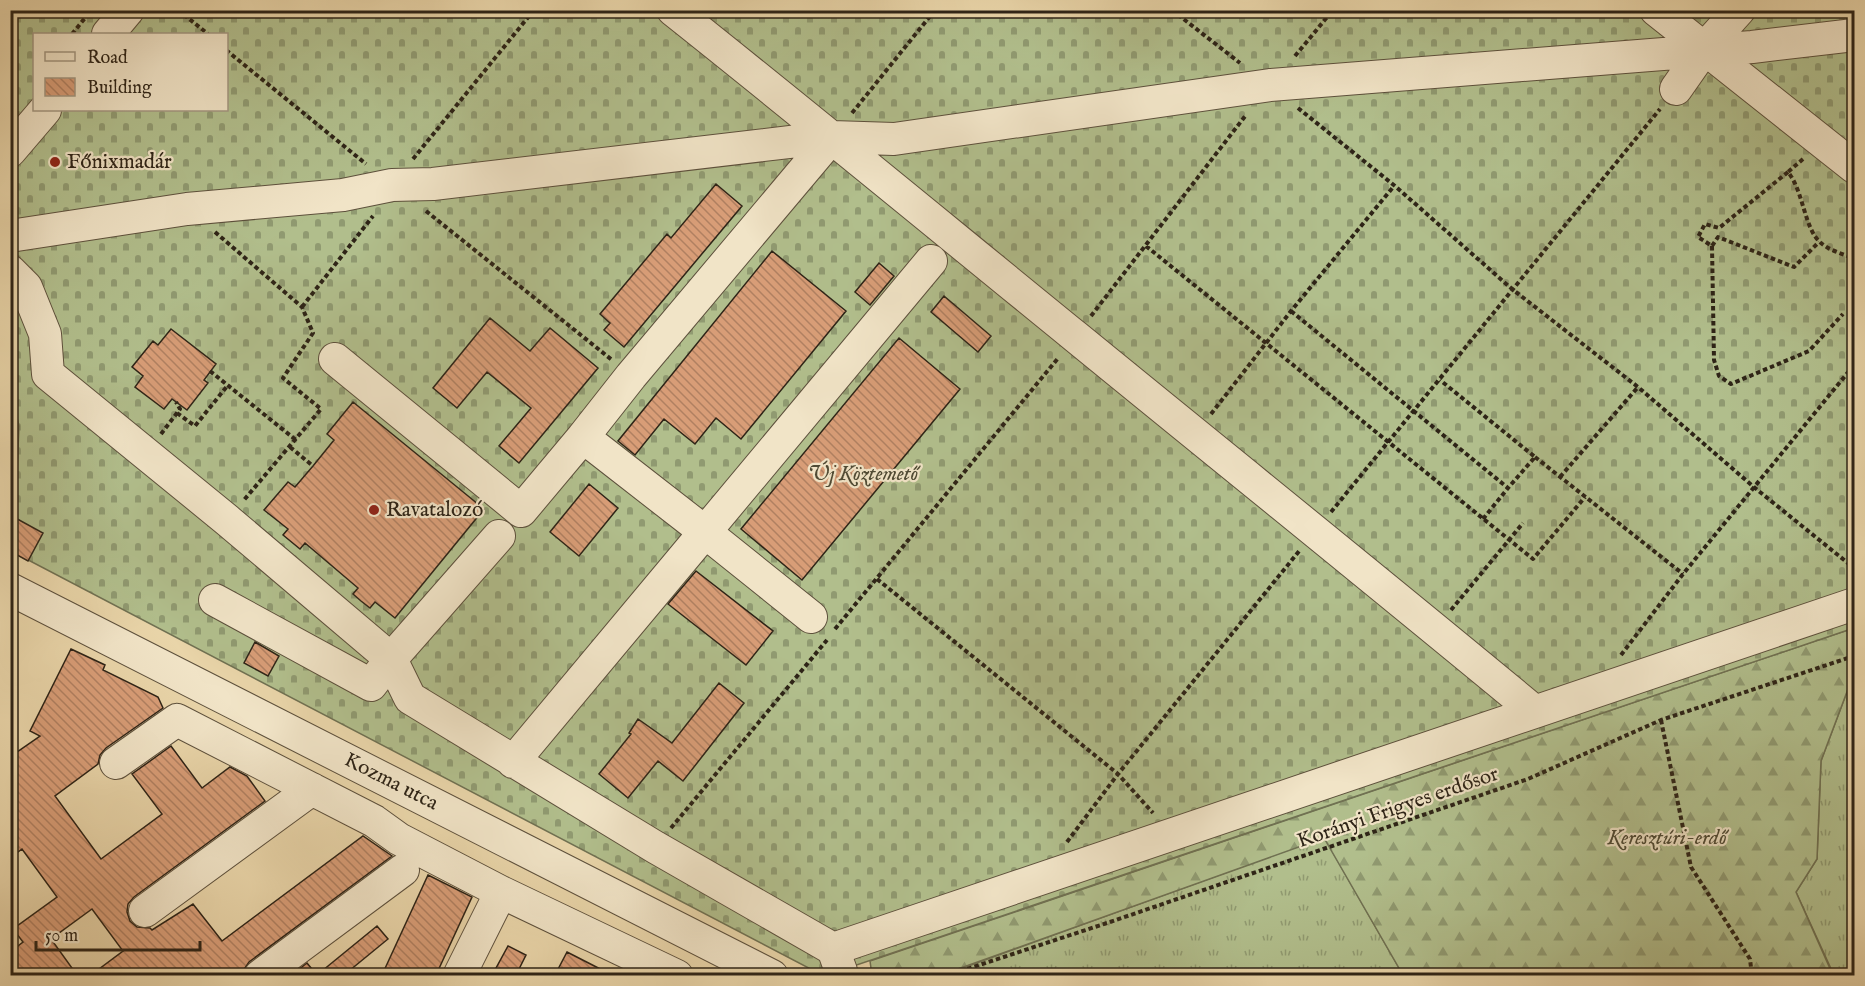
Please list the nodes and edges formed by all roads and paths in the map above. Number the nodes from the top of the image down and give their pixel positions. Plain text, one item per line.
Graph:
1 (92, 10) edge
2 (128, 10) edge
3 (178, 10) edge
4 (534, 10) edge
5 (673, 10) edge
6 (935, 10) edge
7 (1172, 10) edge
8 (1333, 10) edge
9 (1656, 10) edge
10 (1739, 10) edge
11 (73, 33) edge
12 (109, 33) edge
13 (207, 33) edge
14 (1854, 35) edge
15 (1704, 49) junction
16 (228, 52) edge
17 (1270, 85) junction
18 (1676, 89) joint
19 (44, 111) edge
20 (832, 136) junction
21 (1820, 140) junction
22 (10, 151) edge
23 (1854, 167) edge
24 (1788, 172) junction
25 (392, 185) junction
26 (1395, 186) junction
27 (187, 208) junction
28 (1719, 228) junction
29 (10, 236) edge
30 (1718, 237) junction
31 (1819, 242) junction
32 (1146, 246) junction
33 (1712, 246) junction
34 (1854, 259) edge
35 (931, 261) dead end
36 (10, 271) edge
37 (1512, 289) junction
38 (302, 307) junction
39 (1291, 311) junction
40 (1843, 314) dead end
41 (1075, 337) junction
42 (1266, 343) junction
43 (335, 359) dead end
44 (1854, 364) edge
45 (210, 371) dead end
46 (632, 376) junction
47 (1440, 380) junction
48 (228, 385) junction
49 (1638, 387) junction
50 (176, 402) dead end
51 (1414, 411) junction
52 (1196, 434) junction
53 (583, 436) junction
54 (296, 440) junction
55 (1388, 443) junction
56 (290, 447) junction
57 (1534, 457) junction
58 (313, 466) dead end
59 (1560, 477) junction
60 (1508, 488) junction
61 (1755, 488) junction
62 (1585, 497) junction
63 (1483, 519) junction
64 (227, 520) junction
65 (1523, 523) dead end
66 (1316, 530) junction
67 (705, 532) junction
68 (499, 536) dead end
69 (1509, 539) junction
70 (1854, 568) edge
71 (1683, 574) junction
72 (877, 579) junction
73 (10, 589) edge
74 (215, 600) dead end
75 (1854, 604) edge
76 (811, 617) dead end
77 (1435, 630) junction
78 (1621, 655) dead end
79 (1854, 656) edge
80 (391, 659) junction
81 (1534, 711) junction
82 (1661, 720) junction
83 (513, 762) junction
84 (116, 763) dead end
85 (1118, 774) junction
86 (312, 789) junction
87 (1167, 835) junction
88 (655, 847) junction
89 (404, 870) dead end
90 (1055, 873) junction
91 (501, 892) junction
92 (145, 911) dead end
93 (837, 962) edge
94 (260, 975) edge
95 (459, 975) edge
96 (677, 975) edge
97 (772, 975) edge
98 (946, 975) edge
99 (1752, 975) edge

1 - 11 path
2 - 12 street
3 - 13 path
4 - 25 path
5 - 20 street
6 - 20 path
7 - 17 path
8 - 17 path
9 - 15 street
10 - 15 street
14 - 15 street
15 - 17 street
15 - 18 street
15 - 21 street
16 - 25 path
17 - 20 street
17 - 26 path
17 - 32 path
18 - 37 path
19 - 22 street
20 - 25 street
20 - 41 street
20 - 46 street
21 - 23 street
21 - 24 path
24 - 28 path
24 - 31 path
25 - 27 street
25 - 38 path
25 - 46 path
26 - 37 path
26 - 39 path
27 - 29 street
27 - 38 path
28 - 30 path
28 - 33 path
30 - 31 path
30 - 33 path
31 - 34 path
32 - 41 path
32 - 42 path
33 - 40 path
35 - 67 street
36 - 64 street
37 - 47 path
37 - 49 path
38 - 54 path
39 - 42 path
39 - 51 path
41 - 52 street
41 - 72 path
42 - 52 path
42 - 55 path
43 - 53 street
44 - 61 path
45 - 48 path
46 - 53 street
47 - 51 path
47 - 57 path
48 - 50 path
48 - 54 path
49 - 59 path
49 - 61 path
51 - 55 path
51 - 60 path
52 - 66 street
53 - 67 street
54 - 56 path
55 - 63 path
55 - 66 path
56 - 58 path
56 - 64 path
57 - 59 path
57 - 60 path
59 - 62 path
60 - 63 path
61 - 70 path
61 - 71 path
62 - 69 path
62 - 71 path
63 - 69 path
64 - 80 street
65 - 69 path
66 - 77 street
66 - 85 path
67 - 76 street
67 - 83 street
68 - 80 street
69 - 77 path
71 - 78 path
72 - 85 path
72 - 88 path
73 - 97 street, Kozma utca
74 - 80 street
75 - 81 street
77 - 81 street
79 - 82 path, Korányi Frigyes erdősor
80 - 83 street
81 - 87 street
82 - 98 path, Korányi Frigyes erdősor
82 - 99 path
83 - 88 street
84 - 86 street
85 - 87 path
85 - 90 path
86 - 91 street
86 - 92 street
87 - 90 street
88 - 93 street
89 - 94 street
90 - 93 street
91 - 95 street
91 - 96 street

